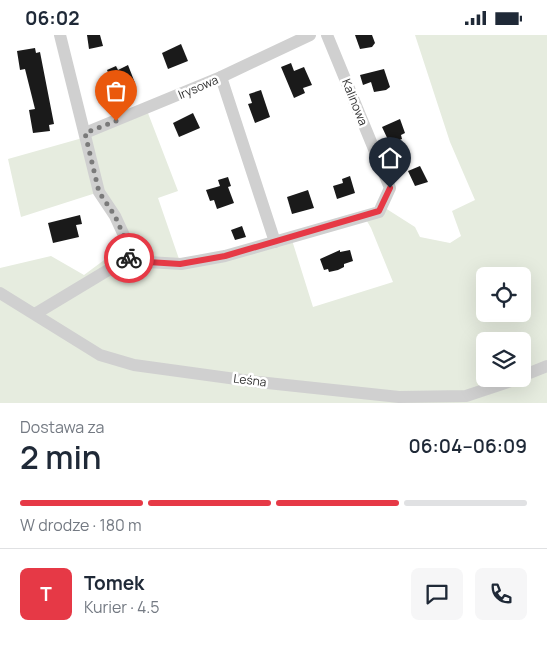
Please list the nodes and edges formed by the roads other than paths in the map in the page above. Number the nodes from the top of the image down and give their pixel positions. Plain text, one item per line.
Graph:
1 (60, 35) edge
2 (310, 35) edge
3 (327, 35) edge
4 (221, 77) junction
5 (85, 133) junction
6 (275, 241) junction
7 (128, 258) junction
8 (0, 293) edge
9 (35, 314) junction
10 (547, 366) edge
11 (531, 372) edge
12 (493, 387) edge

1 - 5 street
2 - 4 street, Irysowa
3 - 6 street, Kalinowa
4 - 5 street, Irysowa
4 - 6 street
5 - 7 street
6 - 7 street, Kalinowa
7 - 9 street
8 - 9 street, Leśna
9 - 12 street, Leśna
10 - 11 street

